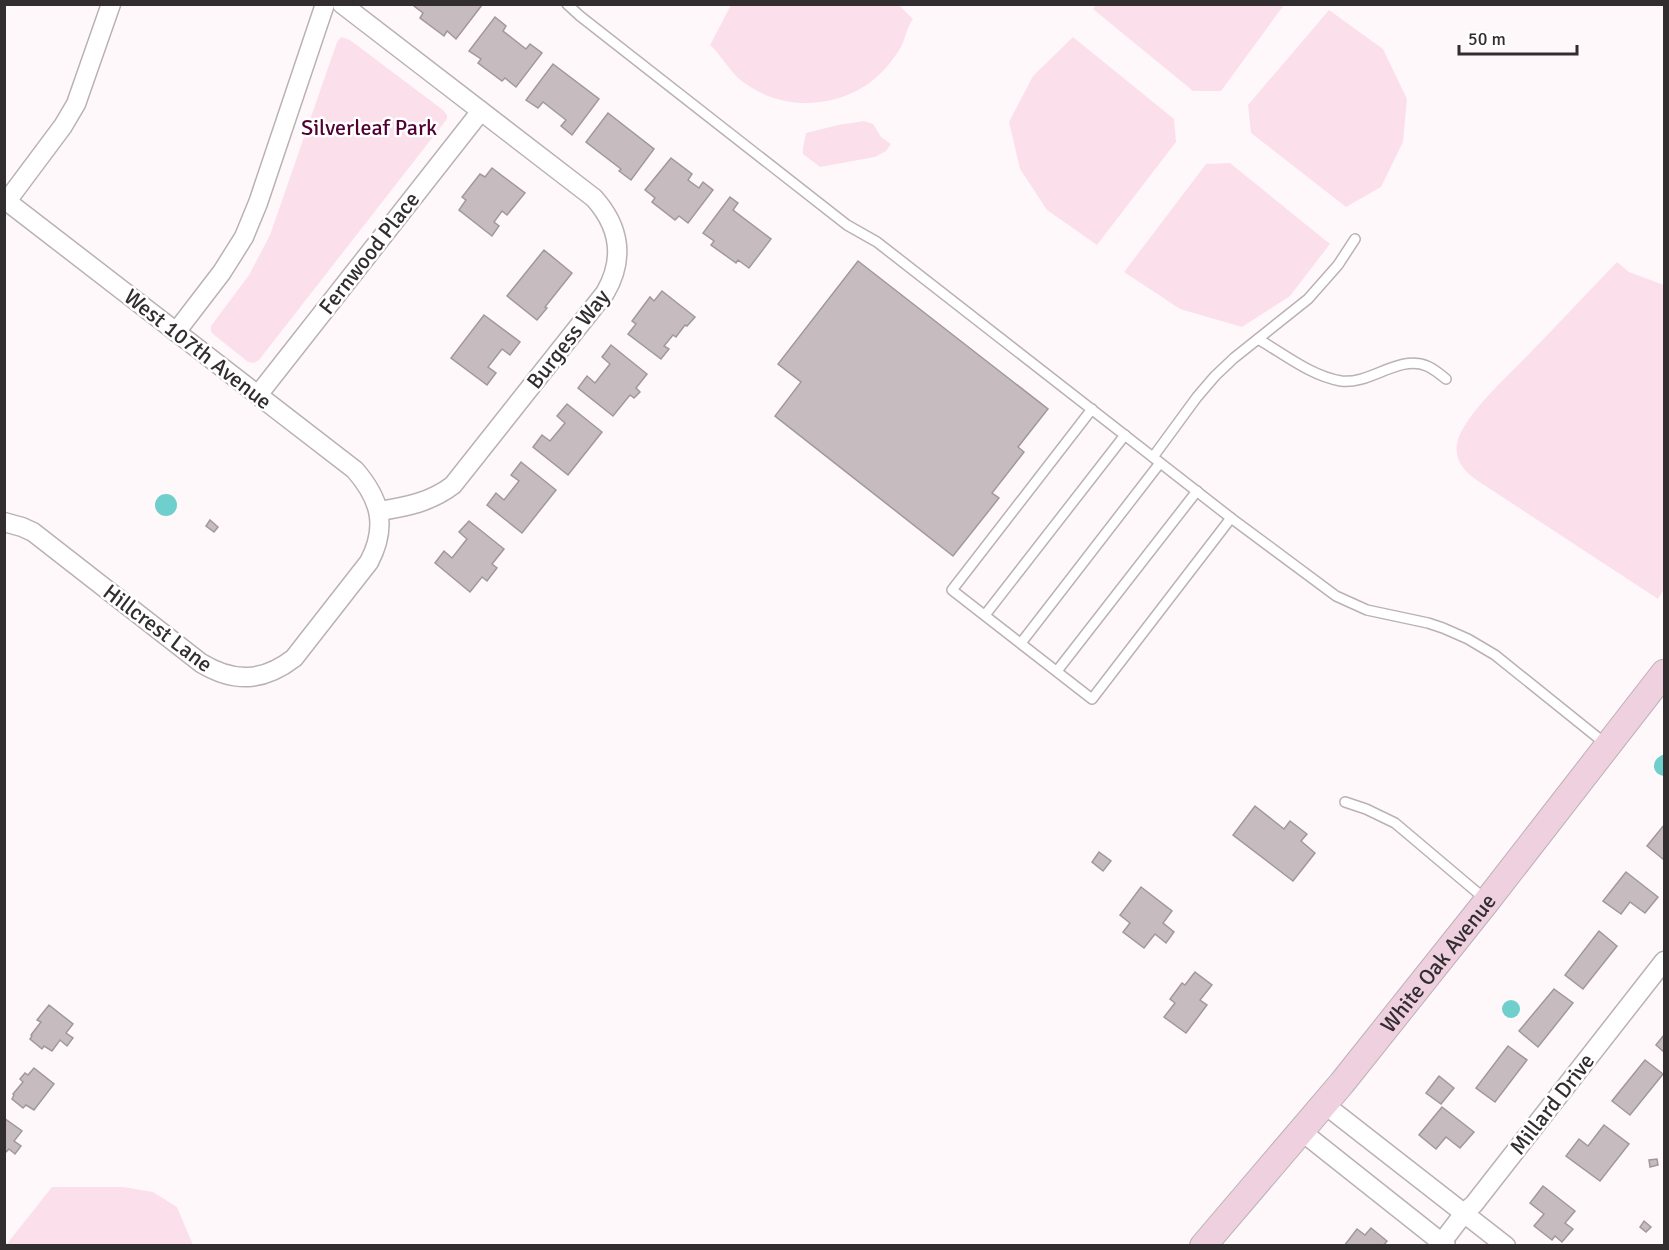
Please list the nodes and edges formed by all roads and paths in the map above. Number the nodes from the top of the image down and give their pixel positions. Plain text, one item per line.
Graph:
1 (111, 4) edge
2 (325, 4) edge
3 (342, 4) edge
4 (567, 4) edge
5 (481, 111) junction
6 (6, 200) edge
7 (1355, 239) dead end
8 (176, 332) junction
9 (1258, 339) junction
10 (1446, 378) dead end
11 (258, 395) junction
12 (1092, 409) junction
13 (1125, 435) junction
14 (1156, 460) junction
15 (1197, 491) junction
16 (379, 511) junction
17 (1231, 519) junction
18 (4, 522) edge
19 (985, 615) junction
20 (1021, 643) junction
21 (1057, 671) junction
22 (1665, 673) edge
23 (1607, 745) junction
24 (1345, 802) dead end
25 (1487, 901) junction
26 (1665, 961) edge
27 (1324, 1104) junction
28 (1301, 1131) junction
29 (1464, 1212) junction
30 (1442, 1244) edge
31 (1203, 1245) edge
32 (1506, 1245) edge

1 - 6 street
2 - 8 street
3 - 5 street, Burgess Way
4 - 12 lane
5 - 11 street, Fernwood Place
5 - 16 street, Burgess Way
6 - 8 street, West 107th Avenue
7 - 9 lane
8 - 11 street, West 107th Avenue
9 - 10 lane
9 - 14 lane
11 - 16 street, West 107th Avenue
12 - 13 lane
12 - 19 lane
13 - 14 lane
13 - 19 lane
14 - 15 lane
14 - 20 lane
15 - 17 lane
15 - 21 lane
16 - 18 street, Hillcrest Lane
17 - 21 lane
17 - 23 lane
19 - 20 lane
20 - 21 lane
22 - 23 street, White Oak Avenue
23 - 25 street, White Oak Avenue
24 - 25 lane
25 - 27 street, White Oak Avenue
26 - 29 street, Millard Drive
27 - 28 street, White Oak Avenue
27 - 29 street
28 - 30 street
28 - 31 street, White Oak Avenue
29 - 30 street, Millard Drive
29 - 32 street

